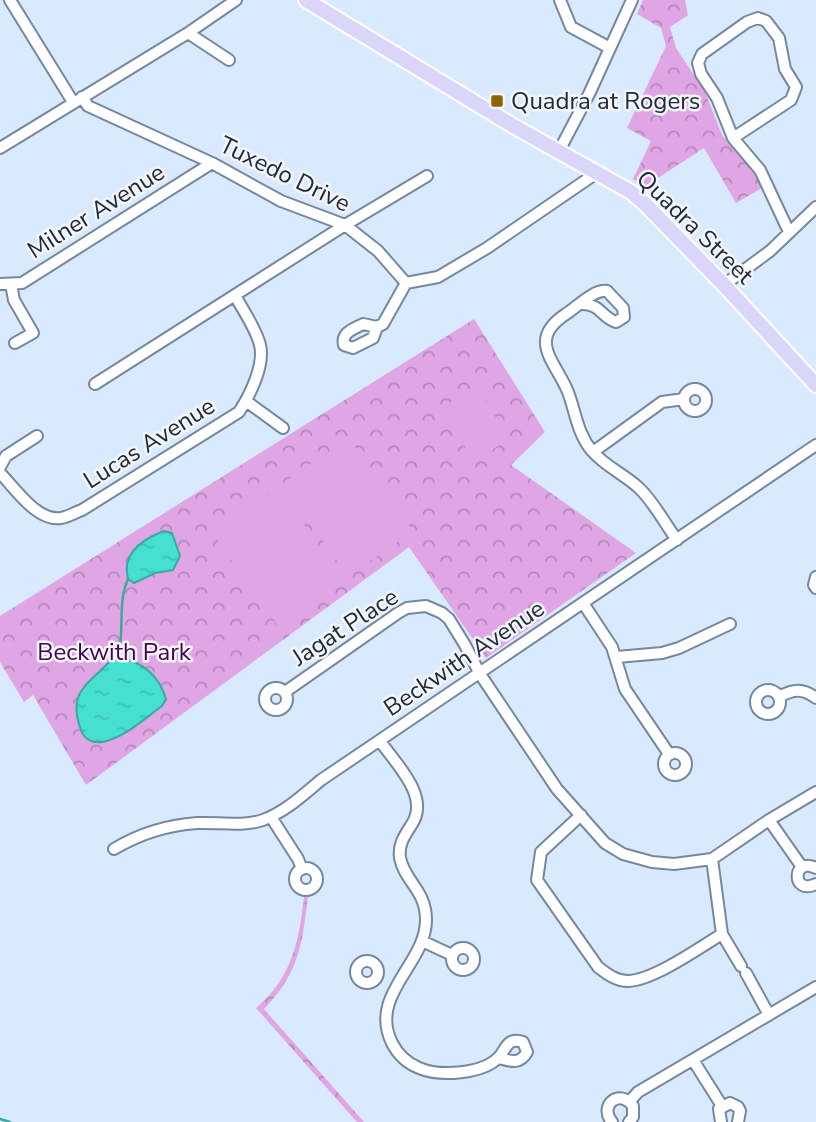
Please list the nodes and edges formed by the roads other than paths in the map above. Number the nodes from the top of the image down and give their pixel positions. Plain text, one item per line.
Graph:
1 (10, 0) edge
2 (236, 0) edge
3 (306, 0) edge
4 (560, 0) edge
5 (632, 0) edge
6 (188, 33) junction
7 (610, 48) junction
8 (229, 60) dead end
9 (78, 100) junction
10 (733, 138) junction
11 (0, 148) edge
12 (559, 151) junction
13 (212, 163) junction
14 (598, 172) junction
15 (428, 176) dead end
16 (816, 208) edge
17 (345, 225) junction
18 (789, 232) junction
19 (406, 283) junction
20 (6, 284) edge
21 (724, 285) junction
22 (235, 295) junction
23 (582, 304) dead end
24 (377, 327) dead end
25 (15, 343) dead end
26 (95, 384) dead end
27 (816, 385) edge
28 (684, 400) dead end
29 (246, 401) junction
30 (283, 428) dead end
31 (37, 436) dead end
32 (816, 444) edge
33 (593, 452) junction
34 (0, 467) edge
35 (0, 473) edge
36 (677, 540) junction
37 (816, 577) edge
38 (816, 588) edge
39 (583, 603) junction
40 (730, 624) dead end
41 (617, 657) junction
42 (480, 674) junction
43 (285, 692) dead end
44 (779, 696) dead end
45 (816, 698) edge
46 (380, 741) junction
47 (669, 754) dead end
48 (816, 792) edge
49 (581, 815) junction
50 (271, 817) junction
51 (769, 820) junction
52 (114, 849) dead end
53 (712, 859) junction
54 (802, 867) junction
55 (816, 868) edge
56 (302, 869) dead end
57 (816, 884) edge
58 (722, 934) junction
59 (422, 941) junction
60 (452, 955) dead end
61 (376, 978) dead end
62 (396, 987) junction
63 (816, 987) edge
64 (769, 1015) junction
65 (499, 1058) dead end
66 (693, 1060) junction
67 (630, 1101) junction
68 (722, 1106) junction
69 (612, 1122) edge
70 (629, 1122) edge
71 (721, 1122) edge
72 (738, 1122) edge

1 - 9 street, Tuxedo Drive
2 - 6 street
3 - 12 main road, Quadra Street
4 - 7 street
5 - 7 street
6 - 8 street
6 - 9 street
7 - 12 street
9 - 11 street
9 - 13 street, Tuxedo Drive
10 - 10 street
10 - 18 street
12 - 14 main road, Quadra Street
13 - 17 street, Tuxedo Drive
13 - 20 street, Milner Avenue
14 - 19 street
14 - 21 main road, Quadra Street
15 - 17 street
16 - 18 street
17 - 19 street, Tuxedo Drive
17 - 22 street
18 - 21 street
19 - 24 street
20 - 25 street
21 - 27 main road, Quadra Street
22 - 26 street
22 - 29 street, Lucas Avenue
23 - 33 street
28 - 33 street
29 - 30 street
29 - 35 street, Lucas Avenue
31 - 34 street
32 - 36 street, Beckwith Avenue
33 - 36 street
36 - 39 street, Beckwith Avenue
37 - 38 street
39 - 41 street
39 - 42 street, Beckwith Avenue
40 - 41 street
41 - 47 street
42 - 43 street, Jagat Place
42 - 46 street, Beckwith Avenue
42 - 49 street
44 - 45 street
46 - 50 street, Beckwith Avenue
46 - 59 street
48 - 51 street
49 - 53 street
49 - 58 street
50 - 52 street, Beckwith Avenue
50 - 56 street
51 - 53 street
51 - 54 street
53 - 58 street
54 - 55 street
54 - 57 street
58 - 64 street
59 - 60 street
59 - 62 street
61 - 62 street
62 - 65 street
63 - 64 street
64 - 66 street
66 - 67 street
66 - 68 street
67 - 69 street
67 - 70 street
68 - 71 street
68 - 72 street

